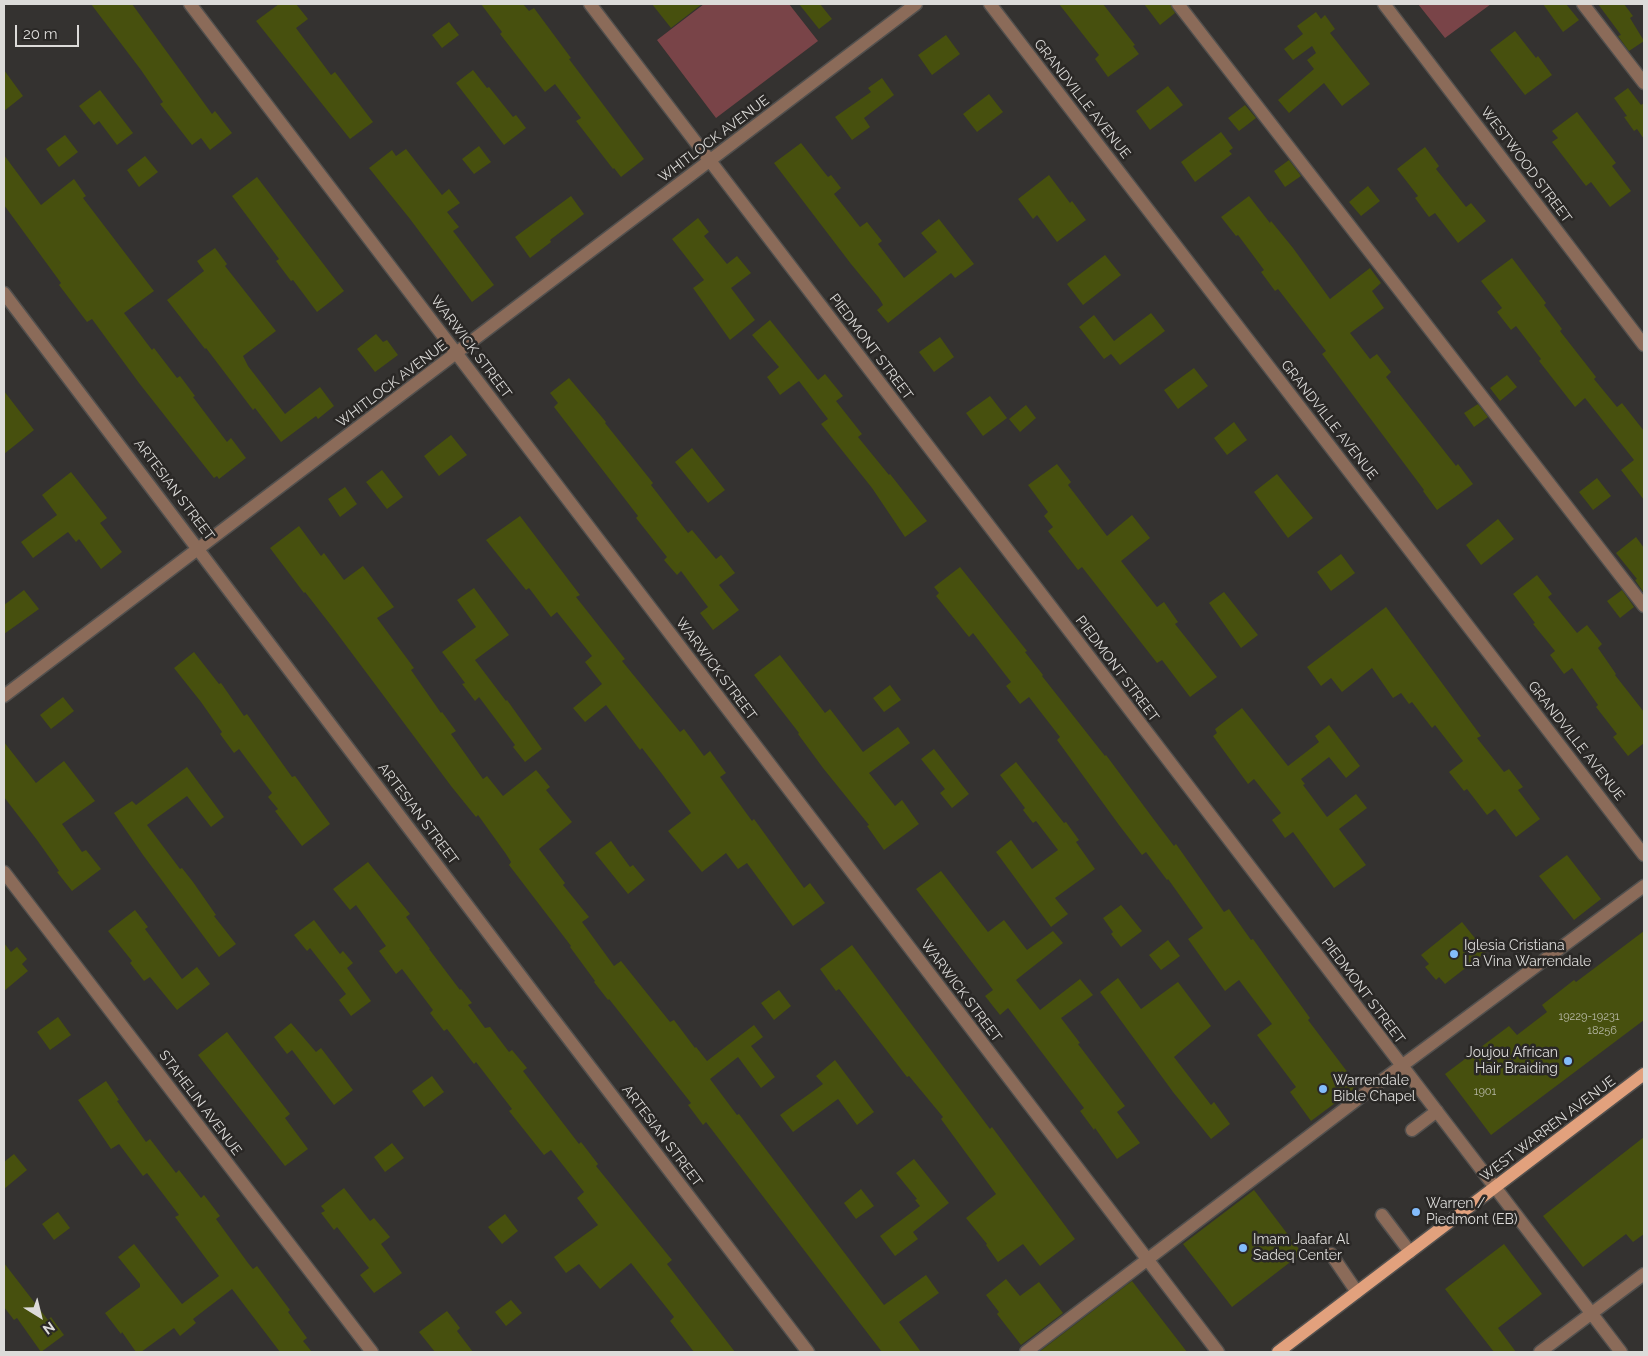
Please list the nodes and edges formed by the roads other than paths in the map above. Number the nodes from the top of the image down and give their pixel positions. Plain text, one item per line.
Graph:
1 (190, 4) edge
2 (590, 4) edge
3 (916, 4) edge
4 (990, 4) edge
5 (1178, 4) edge
6 (1384, 4) edge
7 (1583, 4) edge
8 (1644, 83) edge
9 (710, 161) junction
10 (4, 293) edge
11 (1644, 345) edge
12 (457, 353) junction
13 (199, 549) junction
14 (1644, 606) edge
15 (4, 696) edge
16 (1644, 855) edge
17 (4, 872) edge
18 (1644, 886) edge
19 (1402, 1066) junction
20 (1644, 1074) edge
21 (1436, 1110) junction
22 (1412, 1130) dead end
23 (1495, 1188) junction
24 (1382, 1215) dead end
25 (1410, 1252) junction
26 (1330, 1254) dead end
27 (1147, 1260) junction
28 (1644, 1274) edge
29 (1357, 1292) junction
30 (1591, 1313) junction
31 (372, 1352) edge
32 (808, 1352) edge
33 (1026, 1352) edge
34 (1218, 1352) edge
35 (1278, 1352) edge
36 (1540, 1352) edge
37 (1621, 1352) edge

1 - 12 street, WARWICK STREET
2 - 9 street, PIEDMONT STREET
3 - 9 street, WHITLOCK AVENUE
4 - 16 street, GRANDVILLE AVENUE
5 - 14 street
6 - 11 street, WESTWOOD STREET
7 - 8 street
9 - 12 street, WHITLOCK AVENUE
9 - 19 street, PIEDMONT STREET
10 - 13 street, ARTESIAN STREET
12 - 13 street, WHITLOCK AVENUE
12 - 27 street, WARWICK STREET
13 - 15 street, WHITLOCK AVENUE
13 - 32 street, ARTESIAN STREET
17 - 31 street, STAHELIN AVENUE
18 - 19 street
19 - 21 street, PIEDMONT STREET
19 - 27 street
20 - 23 main road, WEST WARREN AVENUE
21 - 22 street
21 - 23 street, PIEDMONT STREET
23 - 25 main road, WEST WARREN AVENUE
23 - 30 street, PIEDMONT STREET
24 - 25 street
25 - 29 main road, WEST WARREN AVENUE
26 - 29 street
27 - 33 street
27 - 34 street, WARWICK STREET
28 - 30 street
29 - 35 main road, WEST WARREN AVENUE
30 - 36 street
30 - 37 street, PIEDMONT STREET

